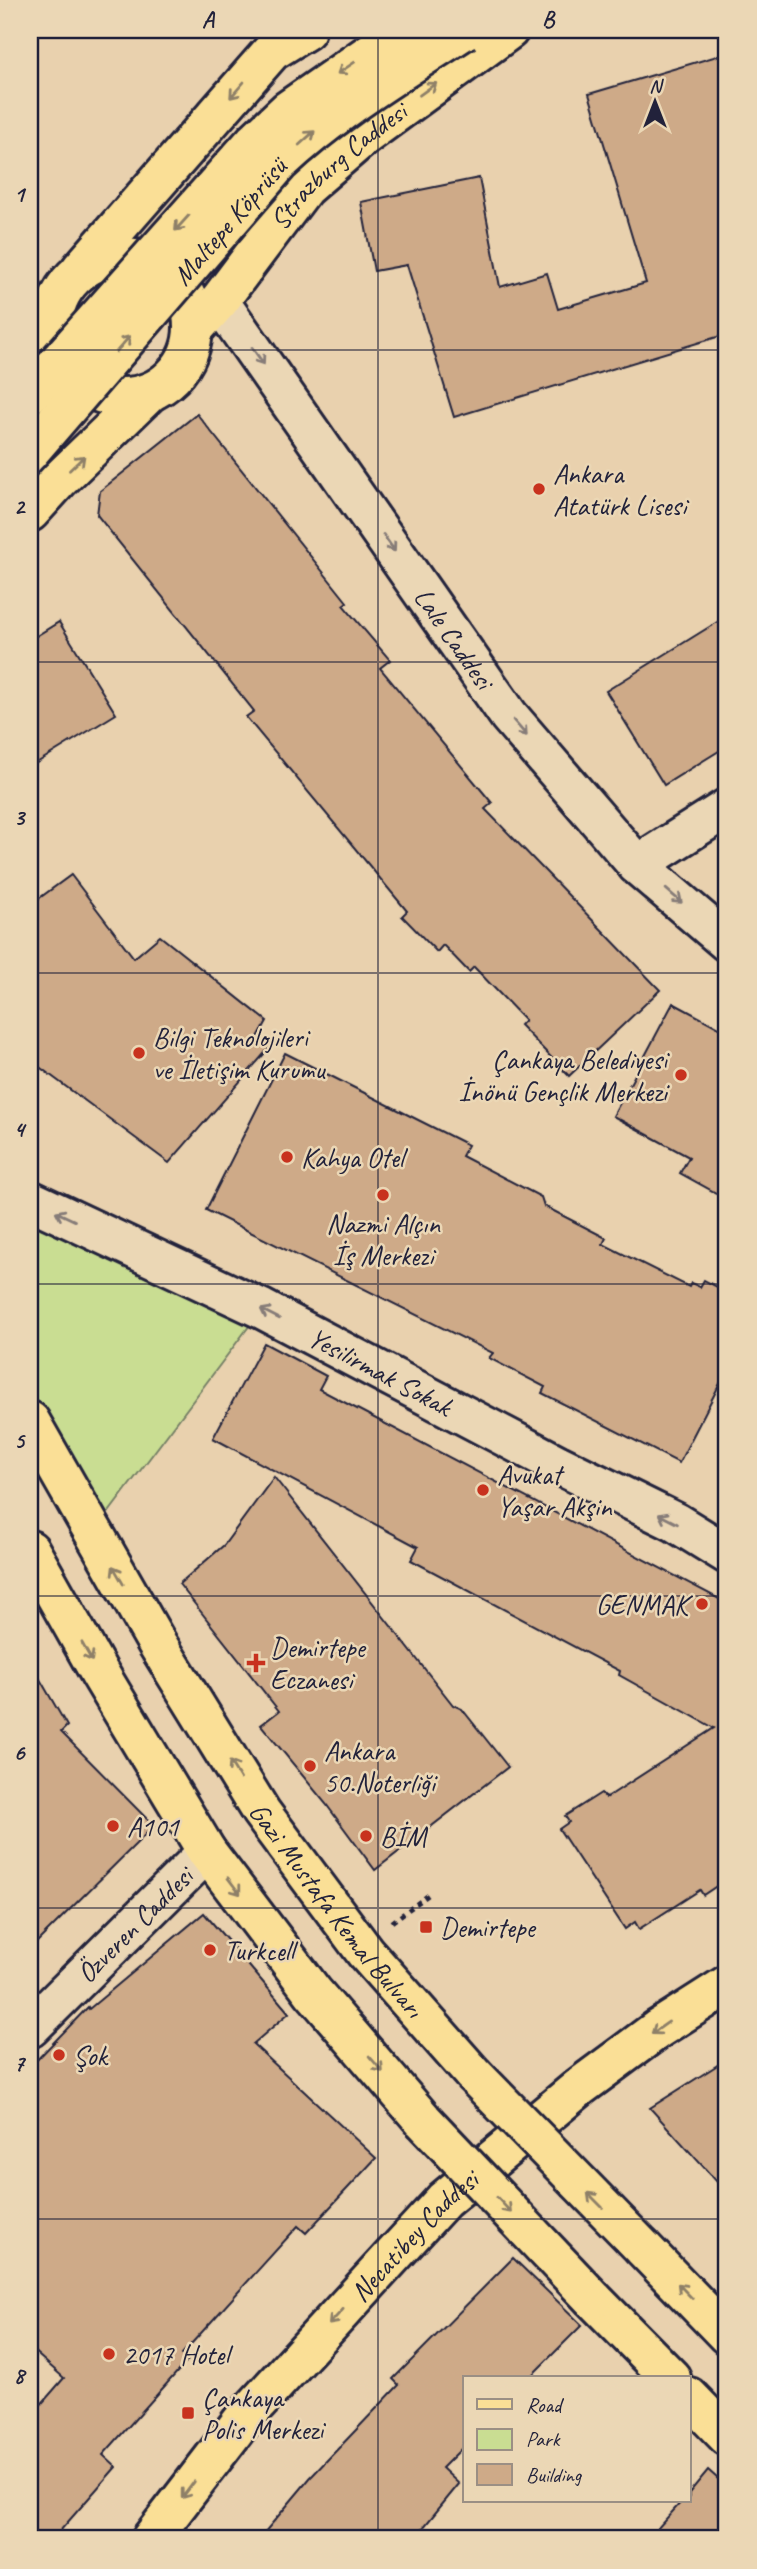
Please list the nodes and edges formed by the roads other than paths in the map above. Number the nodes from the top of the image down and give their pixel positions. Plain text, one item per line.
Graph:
1 (306, 30) edge
2 (403, 30) edge
3 (464, 30) edge
4 (509, 30) edge
5 (278, 40) edge
6 (69, 283) junction
7 (219, 300) junction
8 (30, 323) edge
9 (194, 329) junction
10 (149, 393) junction
11 (30, 394) edge
12 (30, 451) edge
13 (30, 512) edge
14 (727, 808) edge
15 (637, 865) junction
16 (727, 942) edge
17 (30, 1200) edge
18 (30, 1421) edge
19 (30, 1550) edge
20 (727, 1554) edge
21 (208, 1852) junction
22 (727, 1985) edge
23 (30, 2028) edge
24 (727, 2334) edge
25 (669, 2376) edge
26 (690, 2398) edge
27 (727, 2436) edge
28 (151, 2539) edge

1 - 5 main road
2 -> 11 main road, Maltepe Köprüsü, bridge
12 -> 3 main road, Maltepe Köprüsü, bridge
7 -> 4 main road, Strazburg Caddesi
5 -> 6 main road
6 - 8 main road
6 - 9 main road
6 - 10 main road
7 - 9 main road, Strazburg Caddesi
7 -> 15 street, Lale Caddesi
9 - 10 main road
13 -> 10 main road
14 - 15 street
15 -> 16 street, Lale Caddesi
20 -> 17 street, Yesilirmak Sokak
24 -> 18 main road, Gazi Mustafa Kemal Bulvarı, bridge
19 -> 21 main road
21 - 23 street, Özveren Caddesi
21 -> 25 main road, bridge
22 -> 28 main road, Necatibey Caddesi
26 - 27 main road

